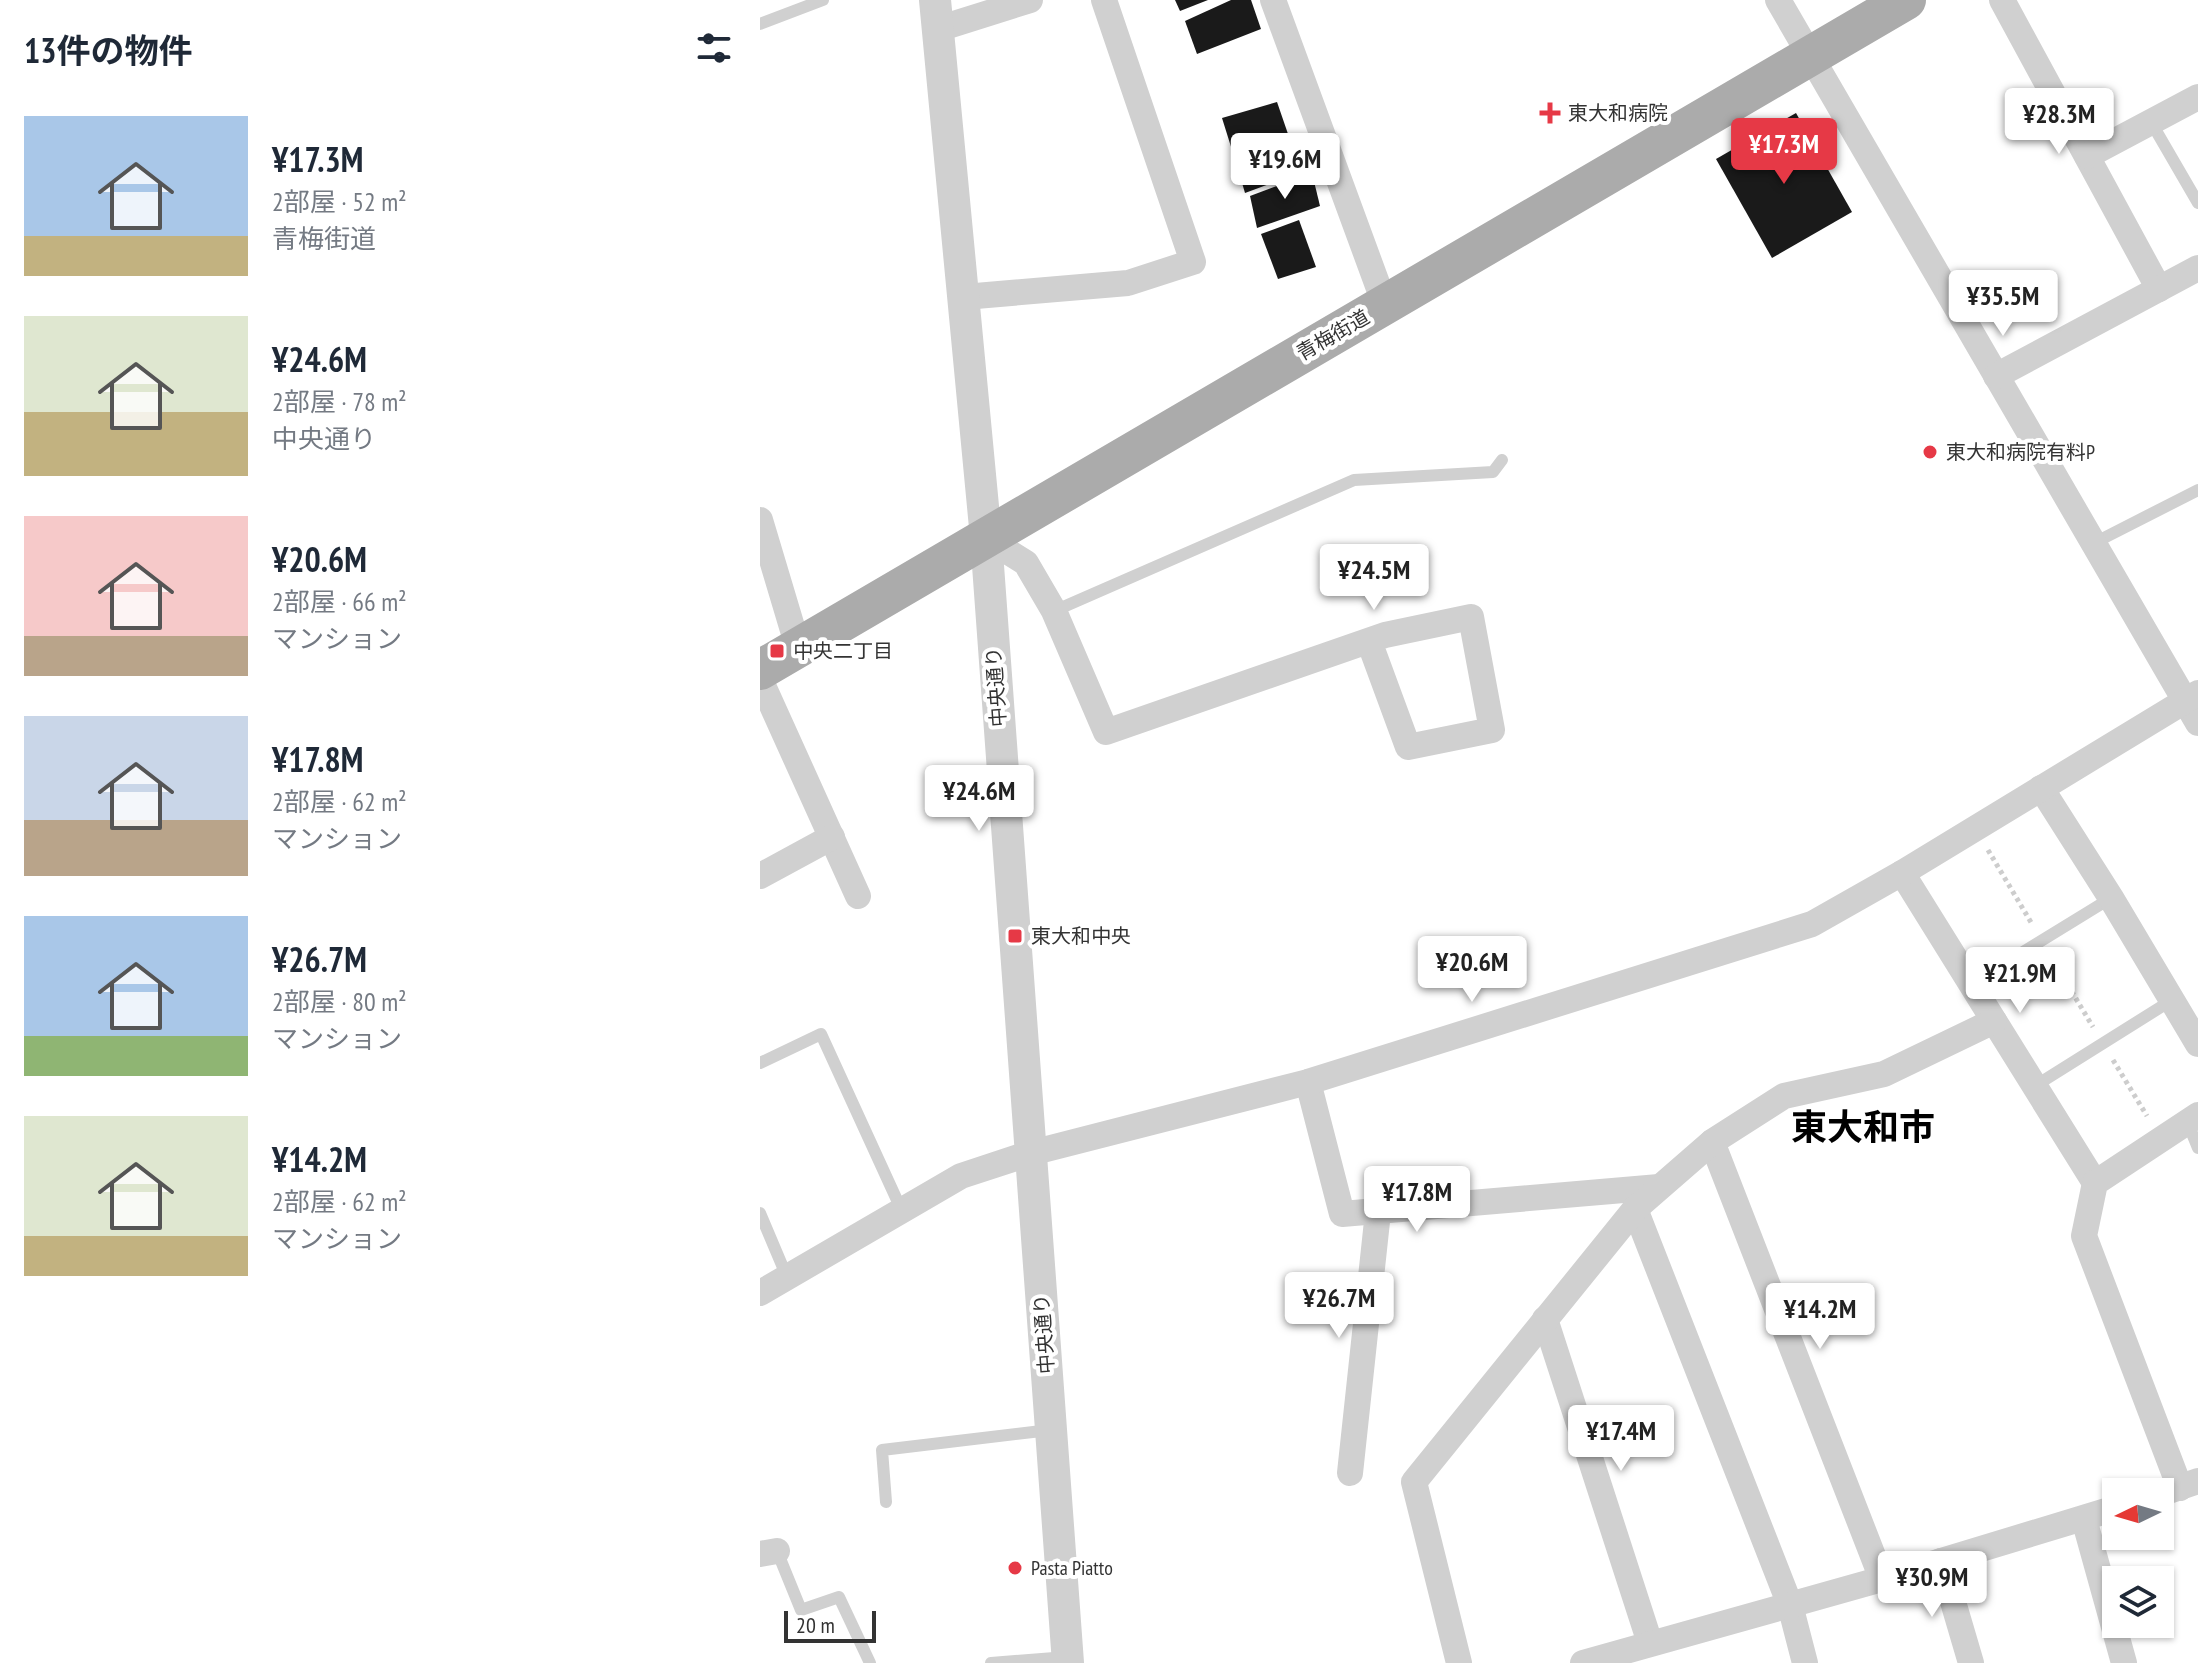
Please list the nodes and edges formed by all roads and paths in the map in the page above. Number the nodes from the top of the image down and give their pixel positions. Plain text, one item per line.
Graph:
1 (823, 0) edge
2 (1030, 0) edge
3 (1104, 0) edge
4 (1273, 0) edge
5 (1778, 0) edge
6 (2002, 0) edge
7 (1885, 8) edge
8 (937, 14) edge
9 (760, 24) edge
10 (1811, 56) junction
11 (2198, 97) edge
12 (2151, 122) junction
13 (2087, 156) junction
14 (2198, 203) edge
15 (2198, 268) edge
16 (2159, 289) junction
17 (964, 297) junction
18 (1385, 305) junction
19 (1996, 376) junction
20 (1502, 460) dead end
21 (2198, 490) edge
22 (760, 520) edge
23 (986, 538) junction
24 (2094, 543) junction
25 (1054, 611) junction
26 (1369, 641) junction
27 (798, 647) junction
28 (760, 670) edge
29 (760, 679) edge
30 (2194, 706) edge
31 (2041, 788) junction
32 (1975, 829) junction
33 (832, 837) junction
34 (1902, 873) junction
35 (760, 876) edge
36 (858, 896) dead end
37 (2111, 898) junction
38 (2042, 941) junction
39 (1971, 984) junction
40 (2172, 1000) junction
41 (1994, 1021) junction
42 (2103, 1044) junction
43 (2198, 1044) edge
44 (760, 1063) edge
45 (1308, 1082) junction
46 (2035, 1086) junction
47 (2192, 1118) edge
48 (2160, 1138) junction
49 (1712, 1142) junction
50 (2198, 1148) edge
51 (1031, 1153) junction
52 (2095, 1183) junction
53 (1659, 1187) junction
54 (1635, 1209) junction
55 (902, 1211) junction
56 (1378, 1212) junction
57 (760, 1213) edge
58 (787, 1277) junction
59 (760, 1293) edge
60 (1545, 1319) junction
61 (1051, 1430) junction
62 (1350, 1473) dead end
63 (2179, 1488) edge
64 (886, 1502) dead end
65 (2102, 1513) edge
66 (2084, 1519) junction
67 (768, 1553) edge
68 (1941, 1561) junction
69 (1882, 1579) junction
70 (1790, 1605) junction
71 (1650, 1643) junction
72 (1068, 1660) edge
73 (870, 1663) edge
74 (991, 1663) edge
75 (1459, 1663) edge
76 (1583, 1663) edge
77 (1805, 1663) edge
78 (1971, 1663) edge
79 (2124, 1663) edge

1 - 9 lane
2 - 8 street
3 - 17 street
4 - 18 street
5 - 10 street
6 - 13 street
7 - 10 main road, 青梅街道
8 - 17 street, 中央通り
10 - 18 main road, 青梅街道
10 - 19 street
11 - 12 street
12 - 13 street
12 - 14 lane
13 - 16 street
15 - 16 street
16 - 19 street
17 - 23 street, 中央通り
18 - 23 main road, 青梅街道
19 - 24 street
20 - 25 lane
21 - 24 lane
22 - 27 street
23 - 25 street
23 - 27 main road, 青梅街道
23 - 51 street, 中央通り
24 - 30 street
25 - 26 street
26 - 26 street
27 - 28 main road, 青梅街道
29 - 33 street
30 - 31 street
31 - 32 street
31 - 37 street
32 - 34 street
32 - 38 path
33 - 35 street
33 - 36 street
34 - 39 street
34 - 45 street
37 - 38 lane
37 - 40 street
38 - 39 lane
38 - 42 path
39 - 41 street
40 - 42 lane
40 - 43 street
41 - 46 street
41 - 49 street
42 - 46 lane
42 - 48 path
44 - 55 lane
45 - 51 street
45 - 56 street
46 - 52 street
47 - 48 street
47 - 50 lane
48 - 52 street
49 - 53 street
49 - 69 street
51 - 55 street
51 - 61 street, 中央通り
52 - 63 street
53 - 54 street
53 - 56 street
54 - 60 street
54 - 70 street
55 - 58 street
56 - 62 street
57 - 58 lane
58 - 59 street
60 - 71 street
60 - 75 street
61 - 64 lane
61 - 72 street, 中央通り
65 - 66 street
66 - 68 street
66 - 79 street
67 - 73 lane
68 - 69 street
68 - 78 street
69 - 70 street
70 - 71 street
70 - 77 street
71 - 76 street
72 - 74 lane

